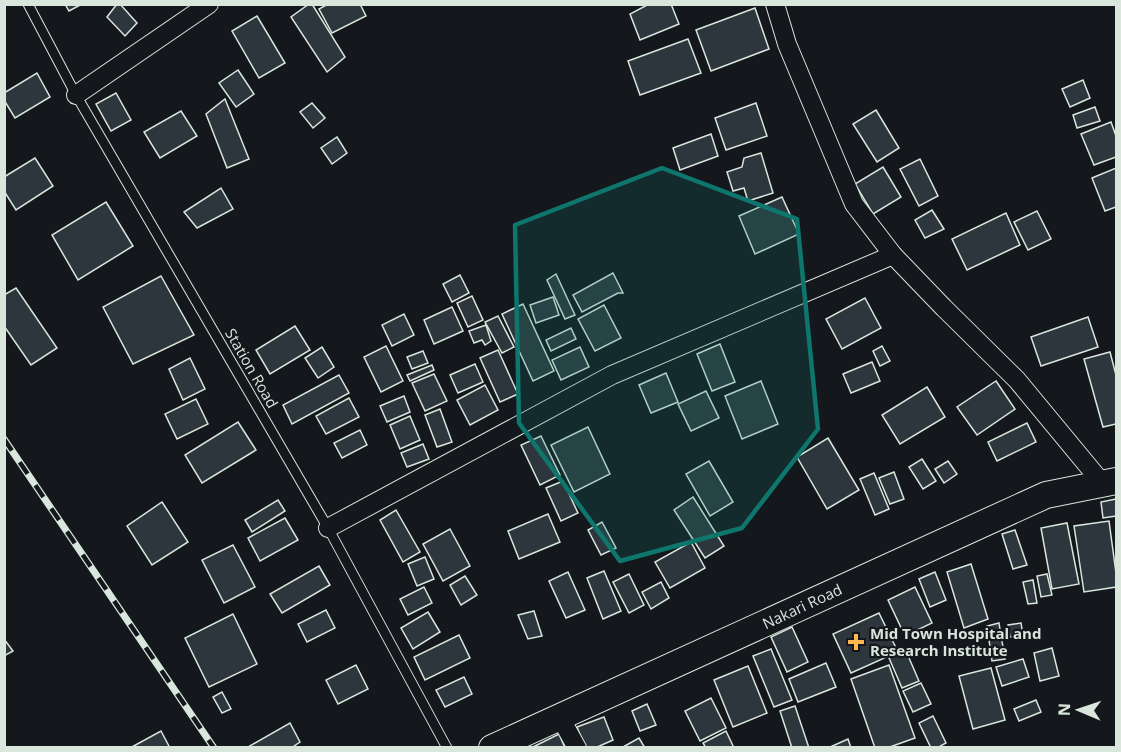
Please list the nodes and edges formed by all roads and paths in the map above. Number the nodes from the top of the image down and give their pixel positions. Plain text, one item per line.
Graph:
1 (28, 4) edge
2 (209, 4) edge
3 (775, 4) edge
4 (76, 95) junction
5 (893, 255) junction
6 (1110, 482) edge
7 (328, 528) junction
8 (560, 717) junction
9 (447, 747) edge
10 (492, 747) edge
11 (577, 747) edge

1 - 4 lane, Station Road
2 - 4 street
3 - 5 street
4 - 7 lane, Station Road
5 - 6 street
5 - 7 street
6 - 8 street, Nakari Road
7 - 9 lane, Station Road
8 - 10 street, Nakari Road
8 - 11 street

